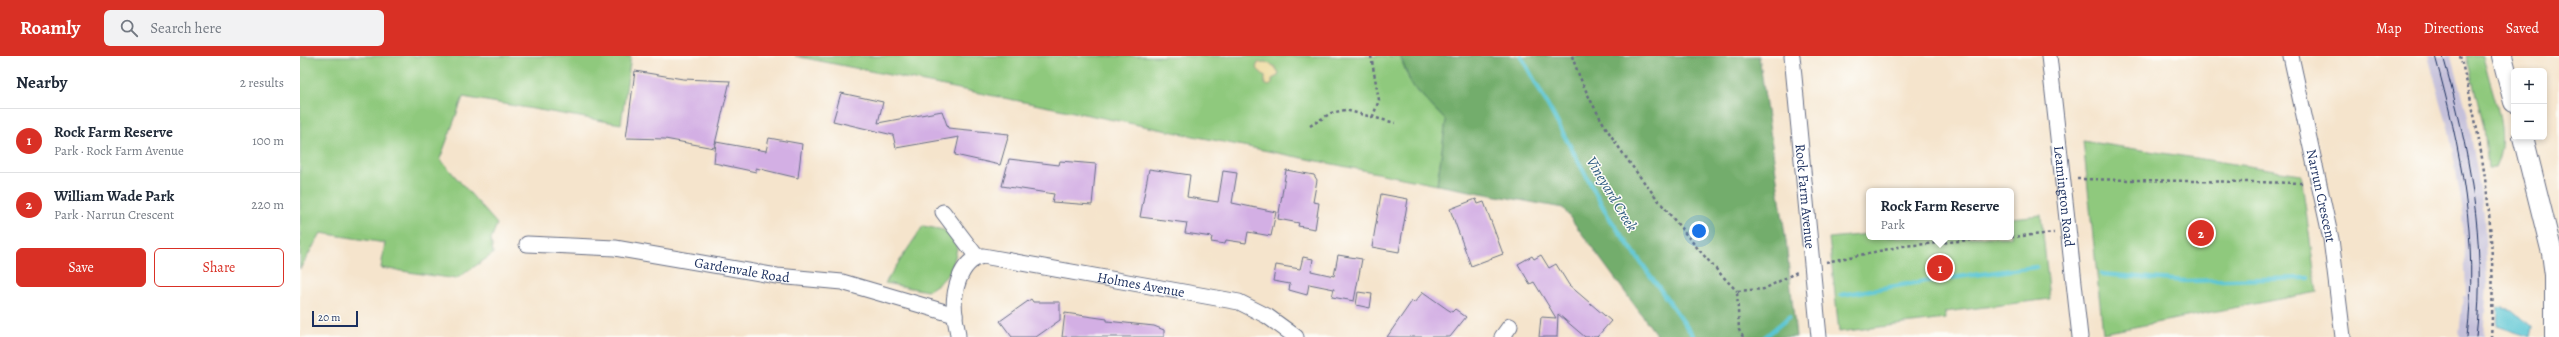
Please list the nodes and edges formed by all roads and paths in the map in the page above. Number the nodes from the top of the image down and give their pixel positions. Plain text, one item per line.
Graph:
1 (1371, 56) edge
2 (1572, 56) edge
3 (1792, 56) edge
4 (2049, 56) edge
5 (2291, 56) edge
6 (2460, 56) edge
7 (2502, 56) edge
8 (2511, 90) edge
9 (1373, 116) junction
10 (1395, 123) dead end
11 (1310, 126) dead end
12 (2524, 140) edge
13 (2062, 179) junction
14 (2318, 181) junction
15 (943, 212) dead end
16 (2068, 232) junction
17 (2014, 237) edge
18 (1972, 240) edge
19 (526, 244) dead end
20 (977, 257) junction
21 (1812, 264) junction
22 (1737, 291) junction
23 (955, 315) junction
24 (958, 337) edge
25 (1296, 337) edge
26 (1743, 337) edge
27 (1819, 337) edge
28 (2080, 337) edge
29 (2343, 337) edge
30 (2491, 337) edge
31 (2555, 337) edge

1 - 9 path
2 - 22 path
3 - 21 street, Rock Farm Avenue
4 - 13 street, Leamington Road
5 - 14 street, Narrun Crescent
6 - 30 path
7 - 8 main road
9 - 10 path
9 - 11 path
12 - 31 main road
13 - 14 path
13 - 16 street, Leamington Road
14 - 29 street, Narrun Crescent
15 - 20 street
16 - 17 path
16 - 28 street, Leamington Road
18 - 21 path
19 - 23 street, Gardenvale Road
20 - 23 street
20 - 25 street, Holmes Avenue
21 - 22 path
21 - 27 street, Rock Farm Avenue
22 - 26 path
23 - 24 street

